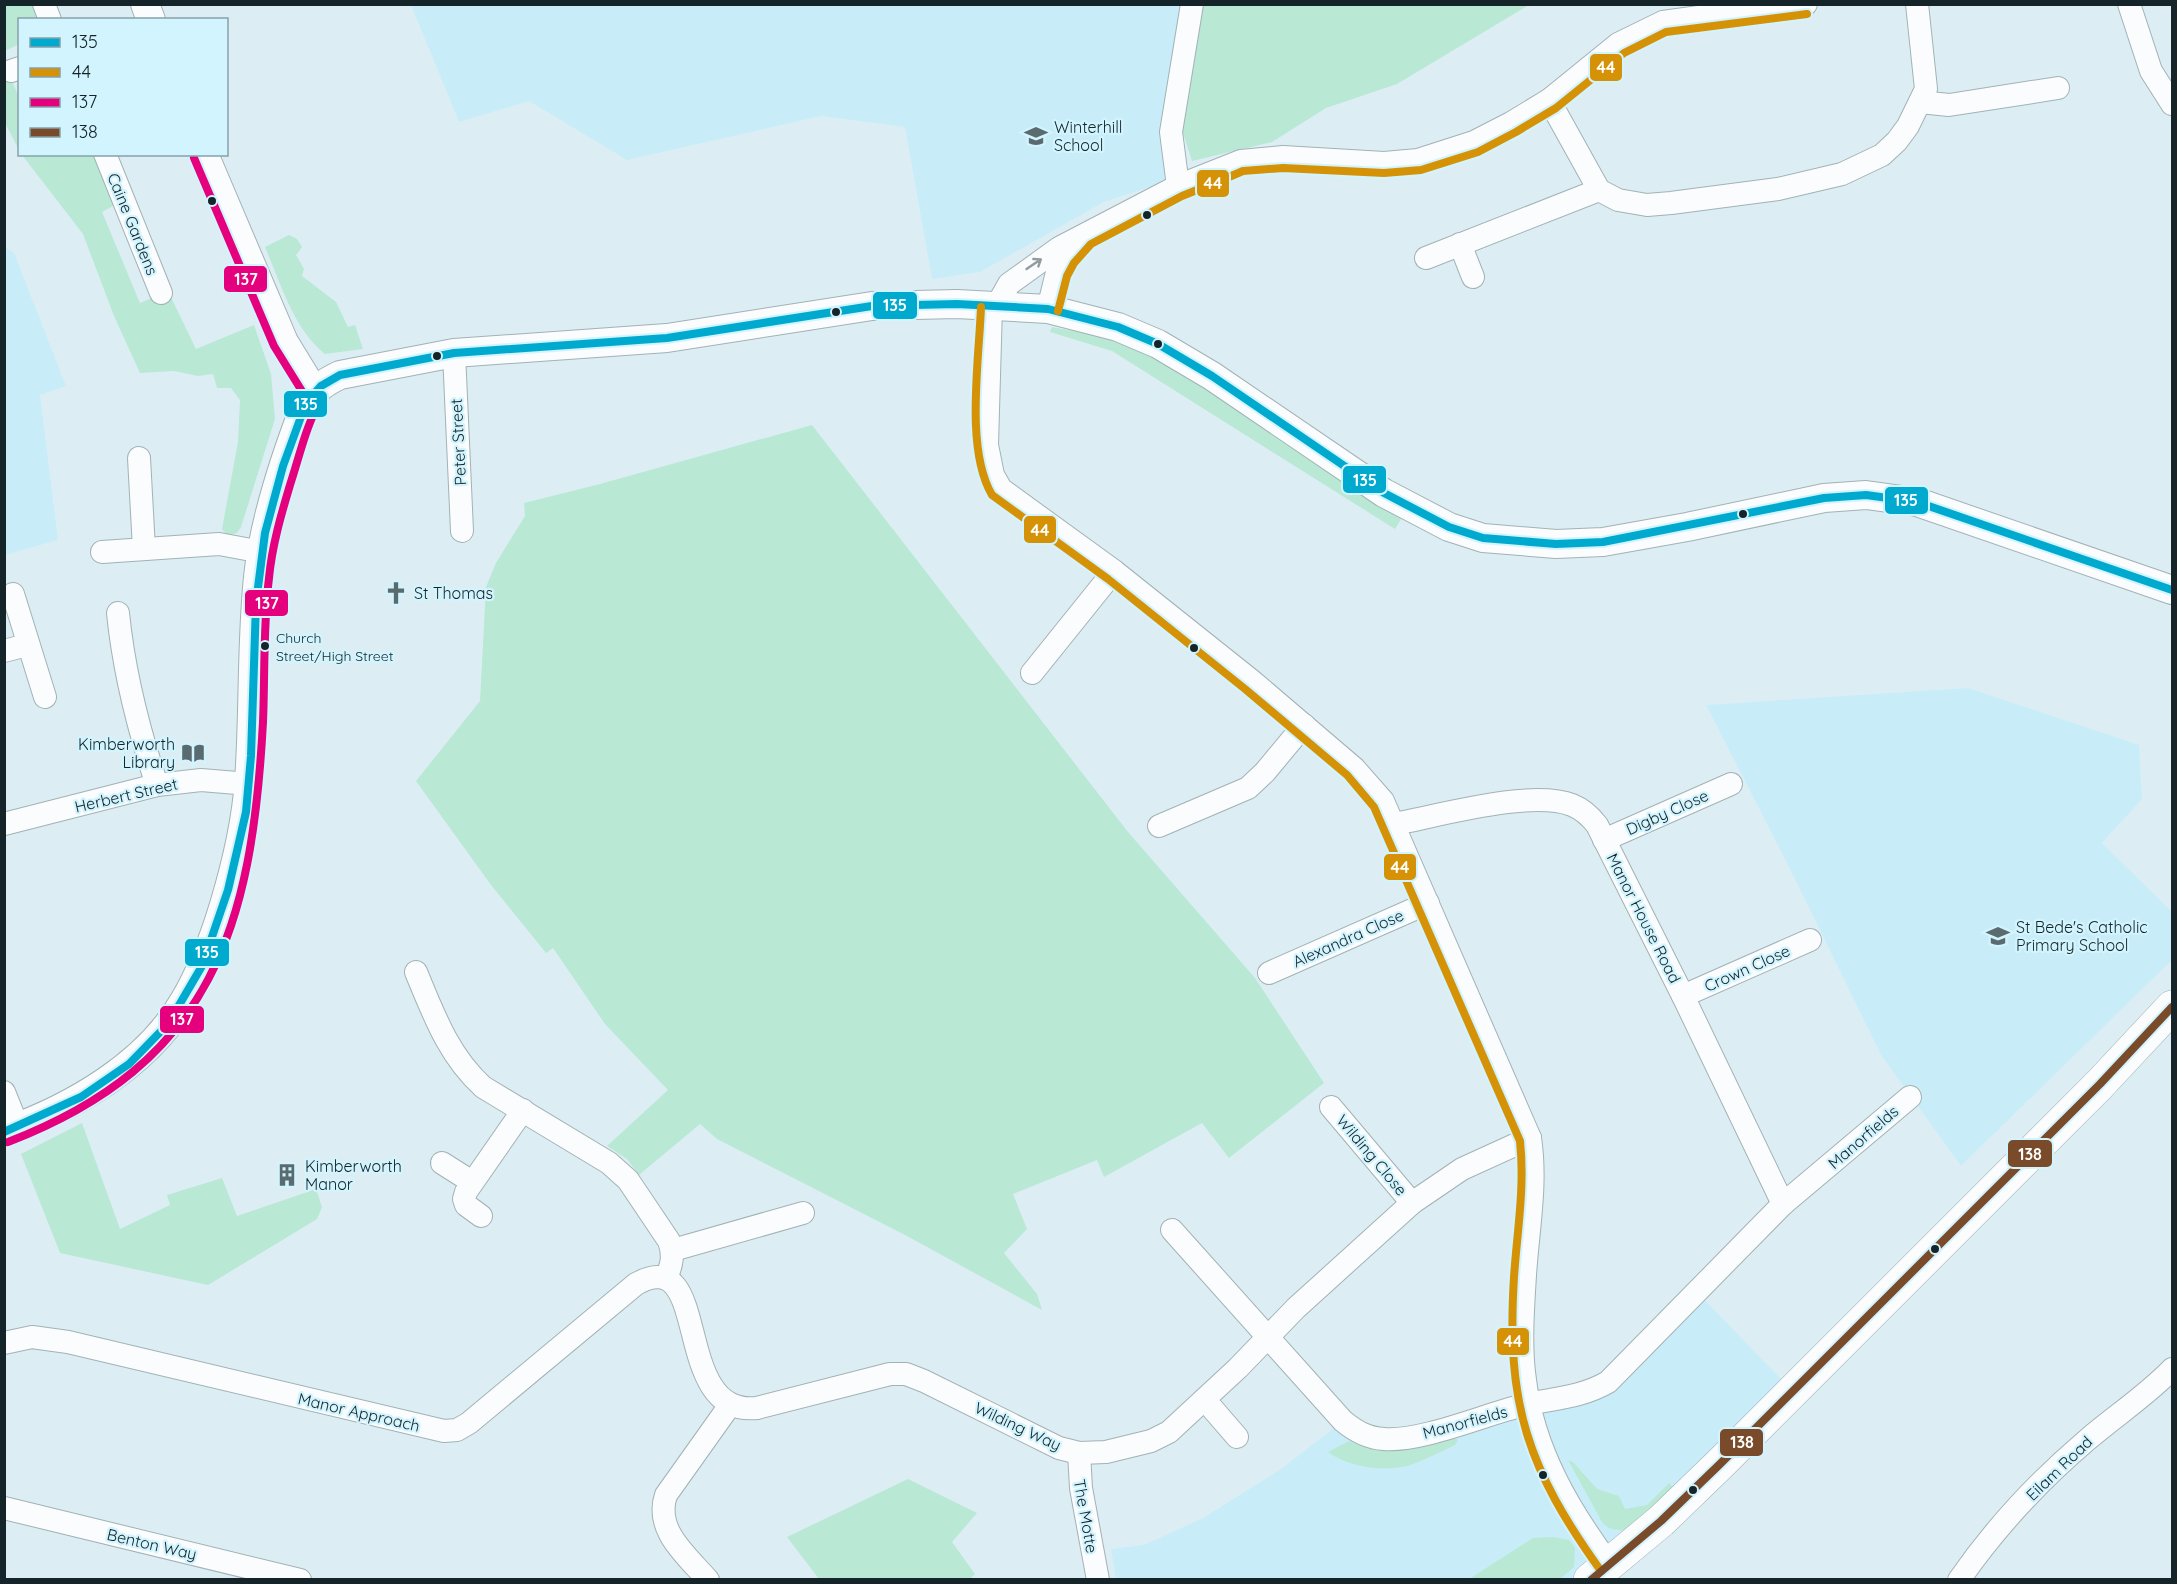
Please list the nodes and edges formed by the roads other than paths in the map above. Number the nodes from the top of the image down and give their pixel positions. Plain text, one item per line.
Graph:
1 (1192, 4) edge
2 (1806, 4) edge
3 (1917, 4) edge
4 (2129, 4) edge
5 (2049, 94) dead end
6 (1550, 99) junction
7 (1920, 102) junction
8 (2172, 104) edge
9 (106, 156) edge
10 (205, 156) edge
11 (1178, 186) junction
12 (1599, 190) junction
13 (1084, 236) junction
14 (1460, 244) junction
15 (1426, 258) dead end
16 (1473, 277) dead end
17 (161, 293) dead end
18 (994, 307) junction
19 (1048, 309) junction
20 (454, 353) junction
21 (314, 391) junction
22 (139, 458) dead end
23 (462, 531) dead end
24 (144, 549) junction
25 (102, 552) dead end
26 (262, 552) junction
27 (1114, 571) junction
28 (2172, 590) edge
29 (13, 594) dead end
30 (118, 613) dead end
31 (27, 645) junction
32 (4, 651) edge
33 (1032, 673) dead end
34 (45, 697) dead end
35 (1304, 725) junction
36 (249, 784) junction
37 (1731, 784) dead end
38 (157, 785) junction
39 (4, 824) edge
40 (1394, 824) junction
41 (1159, 826) dead end
42 (1604, 840) junction
43 (1428, 903) junction
44 (1810, 940) dead end
45 (416, 972) dead end
46 (1269, 973) dead end
47 (1683, 996) junction
48 (2172, 1007) edge
49 (4, 1092) edge
50 (1910, 1098) dead end
51 (1331, 1107) dead end
52 (523, 1110) junction
53 (11, 1130) edge
54 (1530, 1138) junction
55 (442, 1163) dead end
56 (472, 1182) junction
57 (1412, 1203) junction
58 (1783, 1204) junction
59 (803, 1214) dead end
60 (481, 1216) dead end
61 (1172, 1230) dead end
62 (673, 1251) junction
63 (666, 1278) junction
64 (1266, 1338) junction
65 (4, 1343) edge
66 (2172, 1369) edge
67 (1205, 1400) junction
68 (1529, 1404) junction
69 (730, 1406) junction
70 (1237, 1437) dead end
71 (1079, 1453) junction
72 (4, 1508) edge
73 (1600, 1572) edge
74 (300, 1580) edge
75 (708, 1580) edge
76 (1098, 1580) edge
77 (1959, 1580) edge

1 - 11 street
2 - 6 street
3 - 7 street
4 - 8 street
5 - 7 street
6 - 11 street
6 - 12 street
7 - 12 street
9 - 17 street, Caine Gardens
10 - 21 street
11 - 13 street
12 - 14 street
18 -> 13 street
13 - 19 street
14 - 15 street
14 - 16 street
18 - 19 street
18 - 20 street
18 - 27 street
19 - 28 street
20 - 21 street
20 - 23 street, Peter Street
21 - 26 street
22 - 24 street
24 - 25 street
24 - 26 street
26 - 36 street
27 - 33 street
27 - 35 street
29 - 31 street
30 - 38 street
31 - 32 street
31 - 34 street
35 - 40 street
35 - 41 street
36 - 38 street, Herbert Street
36 - 53 street
37 - 42 street, Digby Close
38 - 39 street, Herbert Street
40 - 42 street, Manor House Road
40 - 43 street
42 - 47 street, Manor House Road
43 - 46 street, Alexandra Close
43 - 54 street
44 - 47 street, Crown Close
45 - 52 street
47 - 58 street, Manor House Road
48 - 73 main road
49 - 53 street
50 - 58 street, Manorfields
51 - 57 street, Wilding Close
52 - 56 street
52 - 62 street
54 - 57 street, Wilding Way
54 - 68 street
55 - 56 street
56 - 60 street
57 - 64 street, Wilding Way
58 - 68 street, Manorfields
59 - 62 street
61 - 64 street, Manorfields
62 - 63 street
63 - 65 street, Manor Approach
63 - 69 street
64 - 67 street, Wilding Way
64 - 68 street, Manorfields
66 - 77 street, Eilam Road
67 - 70 street
67 - 71 street, Wilding Way
68 - 73 street
69 - 71 street, Wilding Way
69 - 75 street
71 - 76 street, The Motte
72 - 74 street, Benton Way

